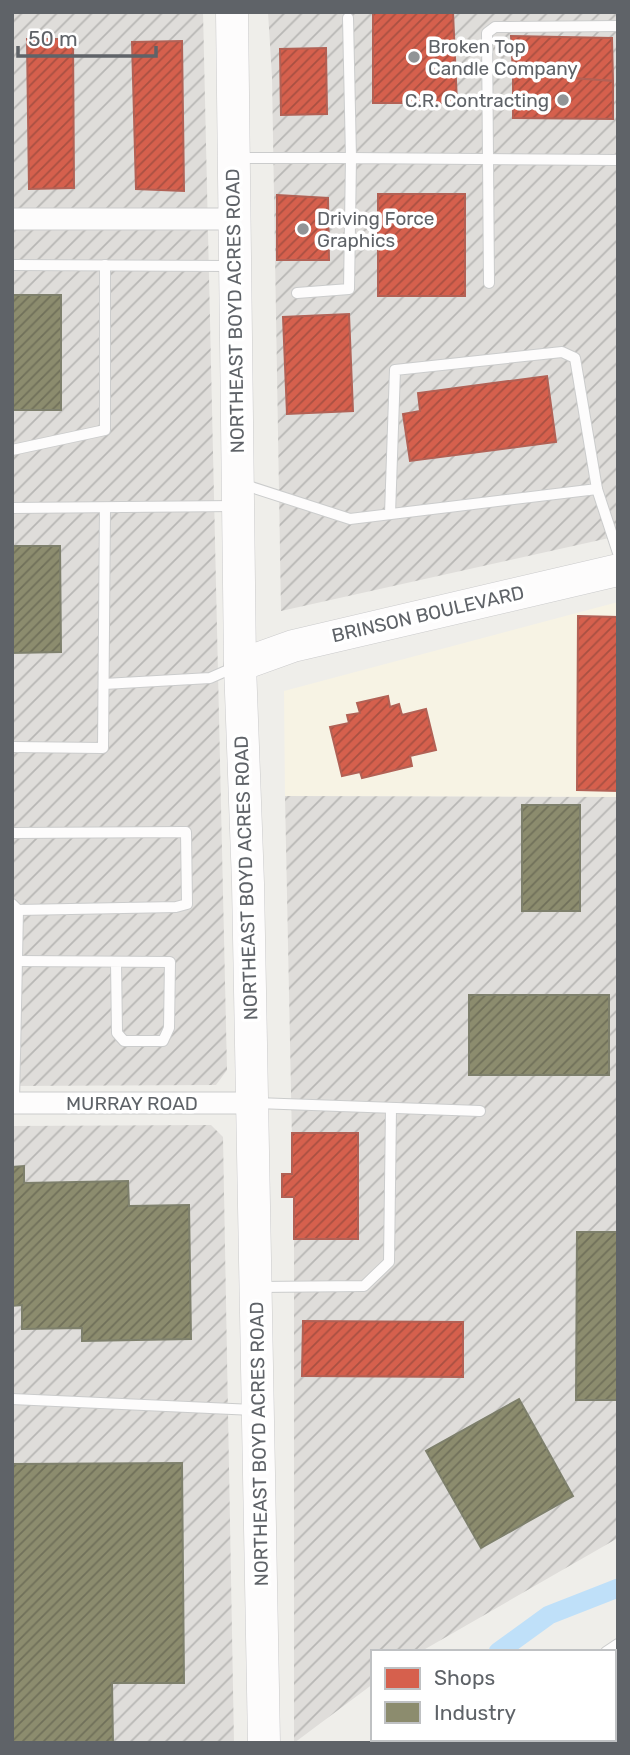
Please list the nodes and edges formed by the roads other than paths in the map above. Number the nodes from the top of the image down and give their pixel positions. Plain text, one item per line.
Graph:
1 (232, 12) edge
2 (348, 18) dead end
3 (618, 26) edge
4 (233, 158) junction
5 (351, 158) junction
6 (486, 159) junction
7 (616, 160) edge
8 (12, 219) edge
9 (235, 219) junction
10 (12, 265) edge
11 (105, 265) junction
12 (234, 266) junction
13 (489, 283) dead end
14 (297, 293) dead end
15 (12, 450) edge
16 (597, 489) junction
17 (237, 494) junction
18 (12, 508) edge
19 (105, 509) junction
20 (390, 514) junction
21 (618, 553) edge
22 (618, 570) edge
23 (240, 664) junction
24 (104, 684) junction
25 (12, 747) edge
26 (12, 833) edge
27 (15, 907) edge
28 (17, 961) junction
29 (116, 962) junction
30 (13, 1102) edge
31 (252, 1102) junction
32 (391, 1108) junction
33 (480, 1111) dead end
34 (256, 1287) junction
35 (12, 1399) edge
36 (258, 1410) junction
37 (264, 1743) edge

1 - 4 street, NORTHEAST BOYD ACRES ROAD
2 - 5 lane
3 - 6 lane
4 - 5 lane
4 - 9 street, NORTHEAST BOYD ACRES ROAD
5 - 6 lane
5 - 14 lane
6 - 7 lane
6 - 13 lane
8 - 9 street
9 - 12 street, NORTHEAST BOYD ACRES ROAD
10 - 11 lane
11 - 12 lane
11 - 15 lane
12 - 17 street, NORTHEAST BOYD ACRES ROAD
16 - 20 lane
16 - 20 lane
16 - 21 lane
17 - 19 lane
17 - 20 lane
17 - 23 street, NORTHEAST BOYD ACRES ROAD
18 - 19 lane
19 - 24 lane
22 - 23 street, BRINSON BOULEVARD
23 - 24 lane
23 - 31 street, NORTHEAST BOYD ACRES ROAD
24 - 25 lane
26 - 27 lane
27 - 28 lane
28 - 29 lane
28 - 30 lane
29 - 29 lane
30 - 31 street, MURRAY ROAD
31 - 32 lane
31 - 34 street, NORTHEAST BOYD ACRES ROAD
32 - 33 lane
32 - 34 lane
34 - 36 street, NORTHEAST BOYD ACRES ROAD
35 - 36 lane
36 - 37 street, NORTHEAST BOYD ACRES ROAD

